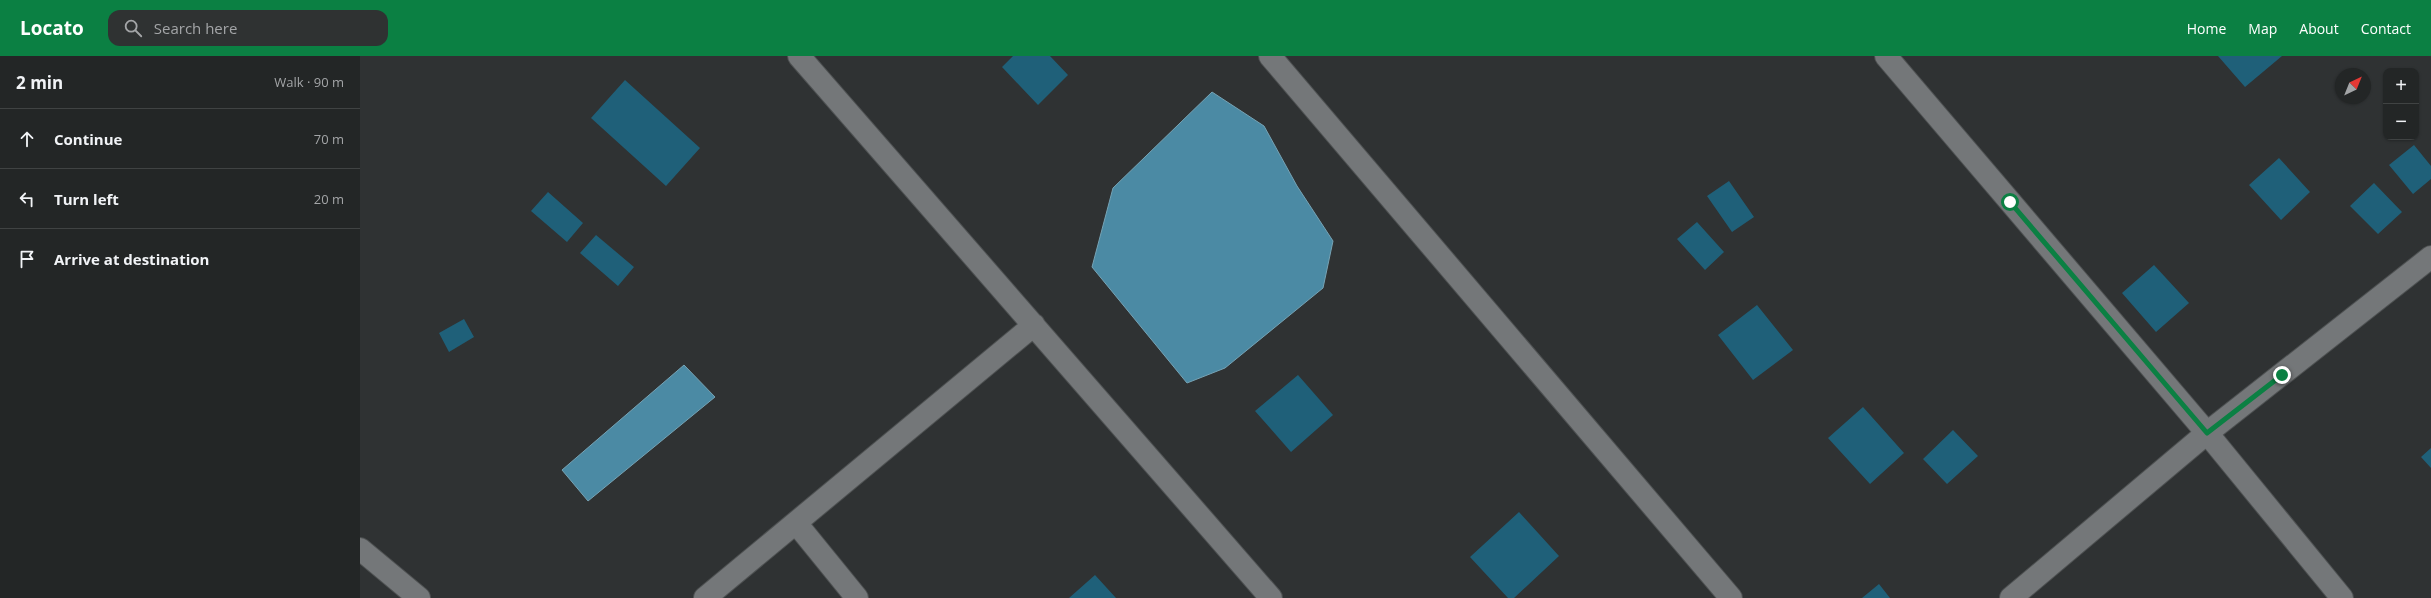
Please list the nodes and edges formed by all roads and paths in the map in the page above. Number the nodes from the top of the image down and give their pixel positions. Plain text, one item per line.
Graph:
1 (799, 56) edge
2 (1270, 56) edge
3 (1886, 56) edge
4 (2431, 257) edge
5 (1034, 325) junction
6 (2207, 433) junction
7 (796, 523) junction
8 (360, 549) edge
9 (419, 598) edge
10 (705, 598) edge
11 (857, 598) edge
12 (1271, 598) edge
13 (1731, 598) edge
14 (2011, 598) edge
15 (2342, 598) edge

1 - 5 street
2 - 13 street
3 - 6 street
4 - 6 street
5 - 7 street
5 - 12 street
6 - 14 street
6 - 15 street
7 - 10 street
7 - 11 street
8 - 9 street

